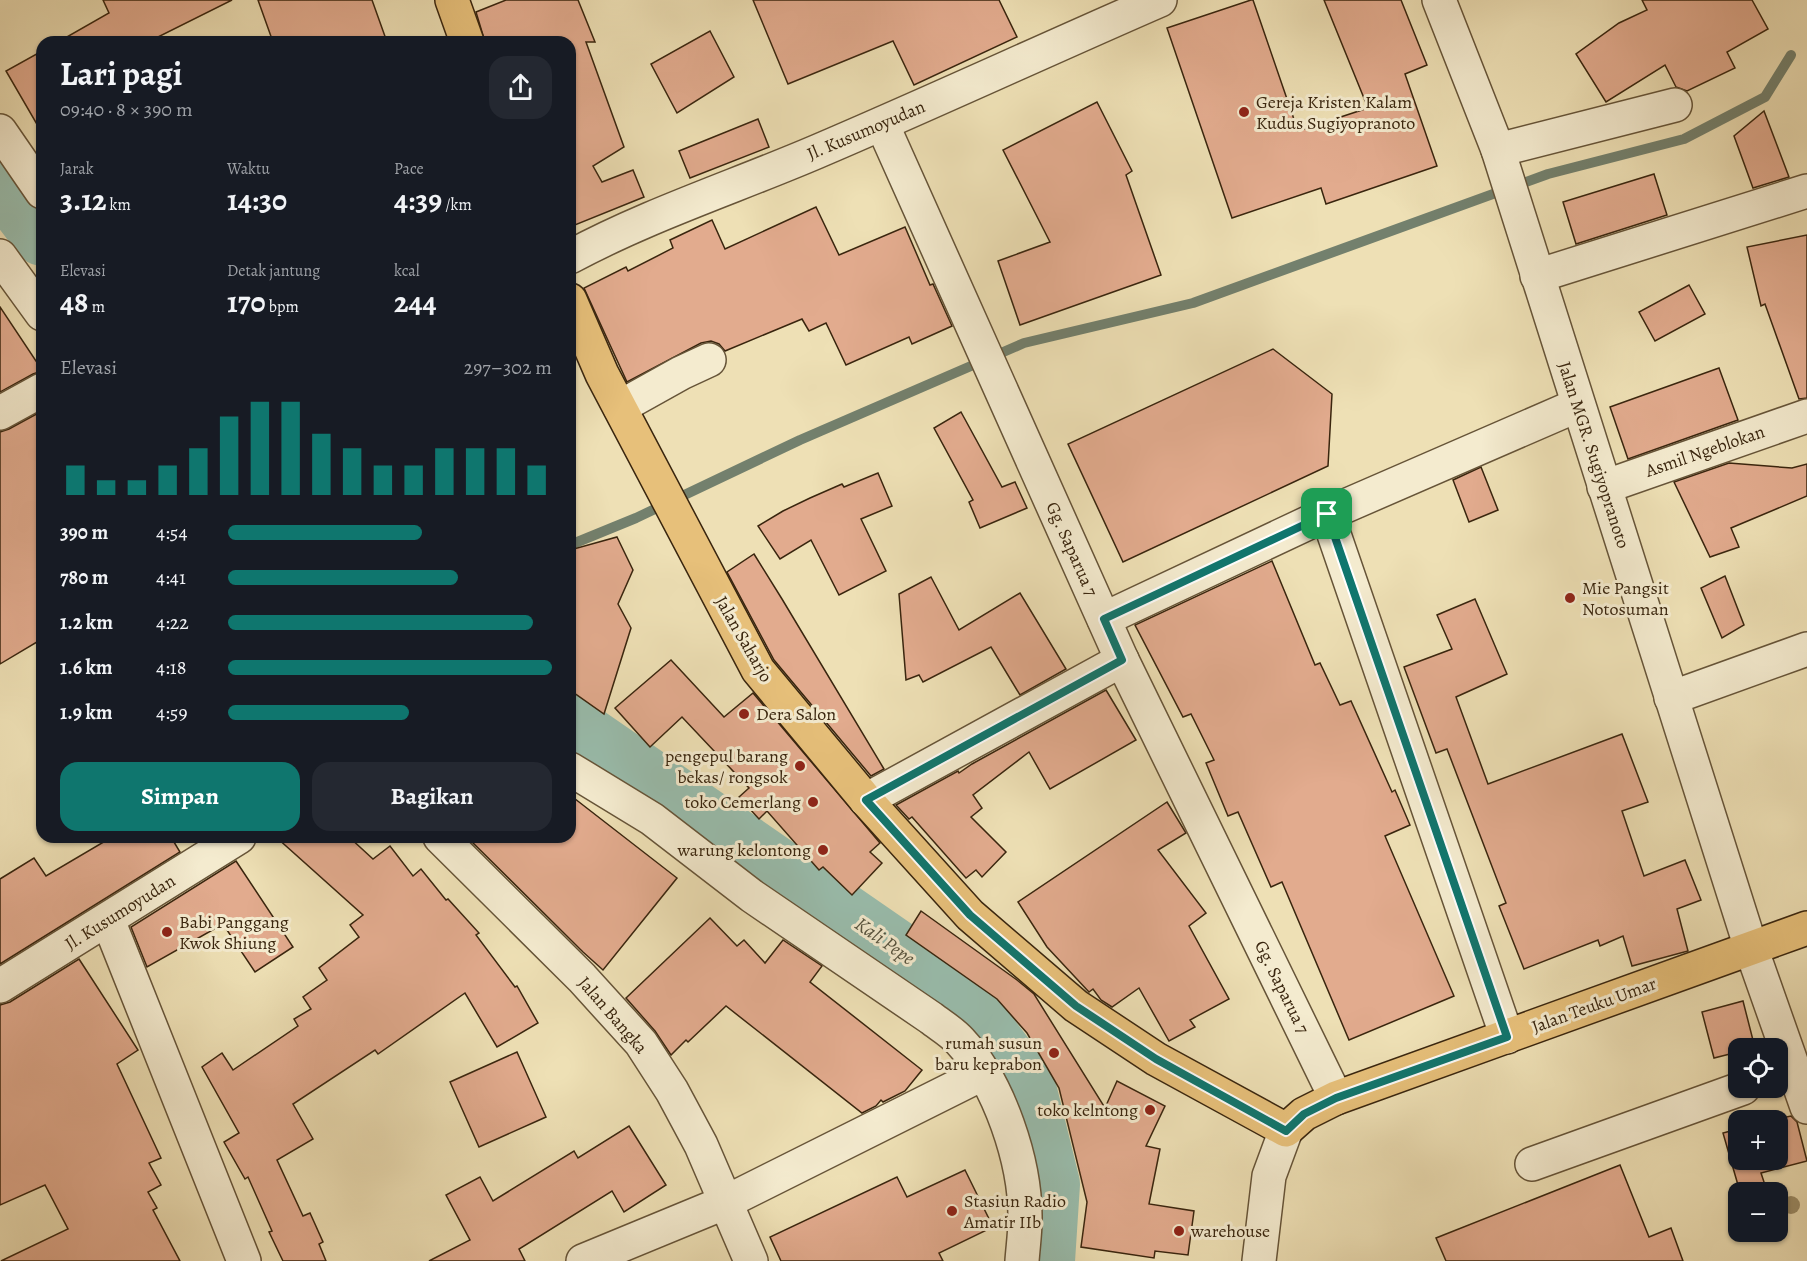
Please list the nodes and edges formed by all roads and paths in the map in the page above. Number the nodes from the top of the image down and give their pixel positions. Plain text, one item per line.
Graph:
1 (452, 0) edge
2 (1160, 0) edge
3 (1439, 0) edge
4 (465, 36) edge
5 (1675, 105) dead end
6 (882, 124) junction
7 (0, 131) edge
8 (1498, 150) junction
9 (36, 183) edge
10 (1807, 191) edge
11 (576, 254) edge
12 (0, 256) edge
13 (1537, 276) junction
14 (36, 306) edge
15 (576, 314) edge
16 (709, 360) dead end
17 (36, 393) edge
18 (1578, 405) junction
19 (620, 408) junction
20 (0, 413) edge
21 (1807, 416) edge
22 (1604, 487) junction
23 (1327, 514) junction
24 (1104, 619) junction
25 (1807, 649) edge
26 (1122, 660) junction
27 (1671, 698) junction
28 (576, 773) edge
29 (866, 800) junction
30 (230, 843) edge
31 (446, 843) edge
32 (108, 920) junction
33 (1807, 928) edge
34 (1751, 948) junction
35 (0, 986) edge
36 (1507, 1037) junction
37 (1776, 1038) edge
38 (984, 1073) junction
39 (1788, 1075) edge
40 (1728, 1093) edge
41 (1336, 1098) junction
42 (1807, 1107) edge
43 (1286, 1131) junction
44 (1532, 1164) dead end
45 (726, 1202) junction
46 (244, 1261) edge
47 (583, 1261) edge
48 (752, 1261) edge
49 (1022, 1261) edge
50 (1259, 1261) edge

1 - 4 main road
2 - 6 street, Jl. Kusumoyudan
3 - 8 street, Jalan MGR. Sugiyopranoto
5 - 8 street
6 - 11 street, Jl. Kusumoyudan
6 - 24 street, Gg. Saparua 7
7 - 9 street
8 - 13 street, Jalan MGR. Sugiyopranoto
10 - 13 street
12 - 14 street
13 - 18 street, Jalan MGR. Sugiyopranoto
15 - 19 main road, Jalan Saharjo
16 - 19 street
17 - 20 street
18 - 22 street, Jalan MGR. Sugiyopranoto
18 - 23 street
19 - 29 main road, Jalan Saharjo
21 - 22 street, Asmil Ngeblokan
22 - 27 street, Jalan MGR. Sugiyopranoto
23 - 24 street
23 - 36 street
24 - 26 street, Gg. Saparua 7
25 - 27 street
26 - 29 street
26 - 41 street, Gg. Saparua 7
27 - 34 street, Jalan MGR. Sugiyopranoto
28 - 38 street
29 - 43 main road, Jalan Saharjo
30 - 32 street, Jl. Kusumoyudan
31 - 45 street, Jalan Bangka
32 - 35 street, Jl. Kusumoyudan
32 - 46 street
33 - 34 main road, Jalan Teuku Umar
34 - 36 main road, Jalan Teuku Umar
34 - 37 street, Jalan MGR. Sugiyopranoto
36 - 41 main road, Jalan Teuku Umar
38 - 45 street
38 - 49 street
39 - 42 street, Jalan MGR. Sugiyopranoto
40 - 44 street
41 - 43 main road, Jalan Teuku Umar
43 - 50 street
45 - 47 street
45 - 48 street, Jalan Bangka

